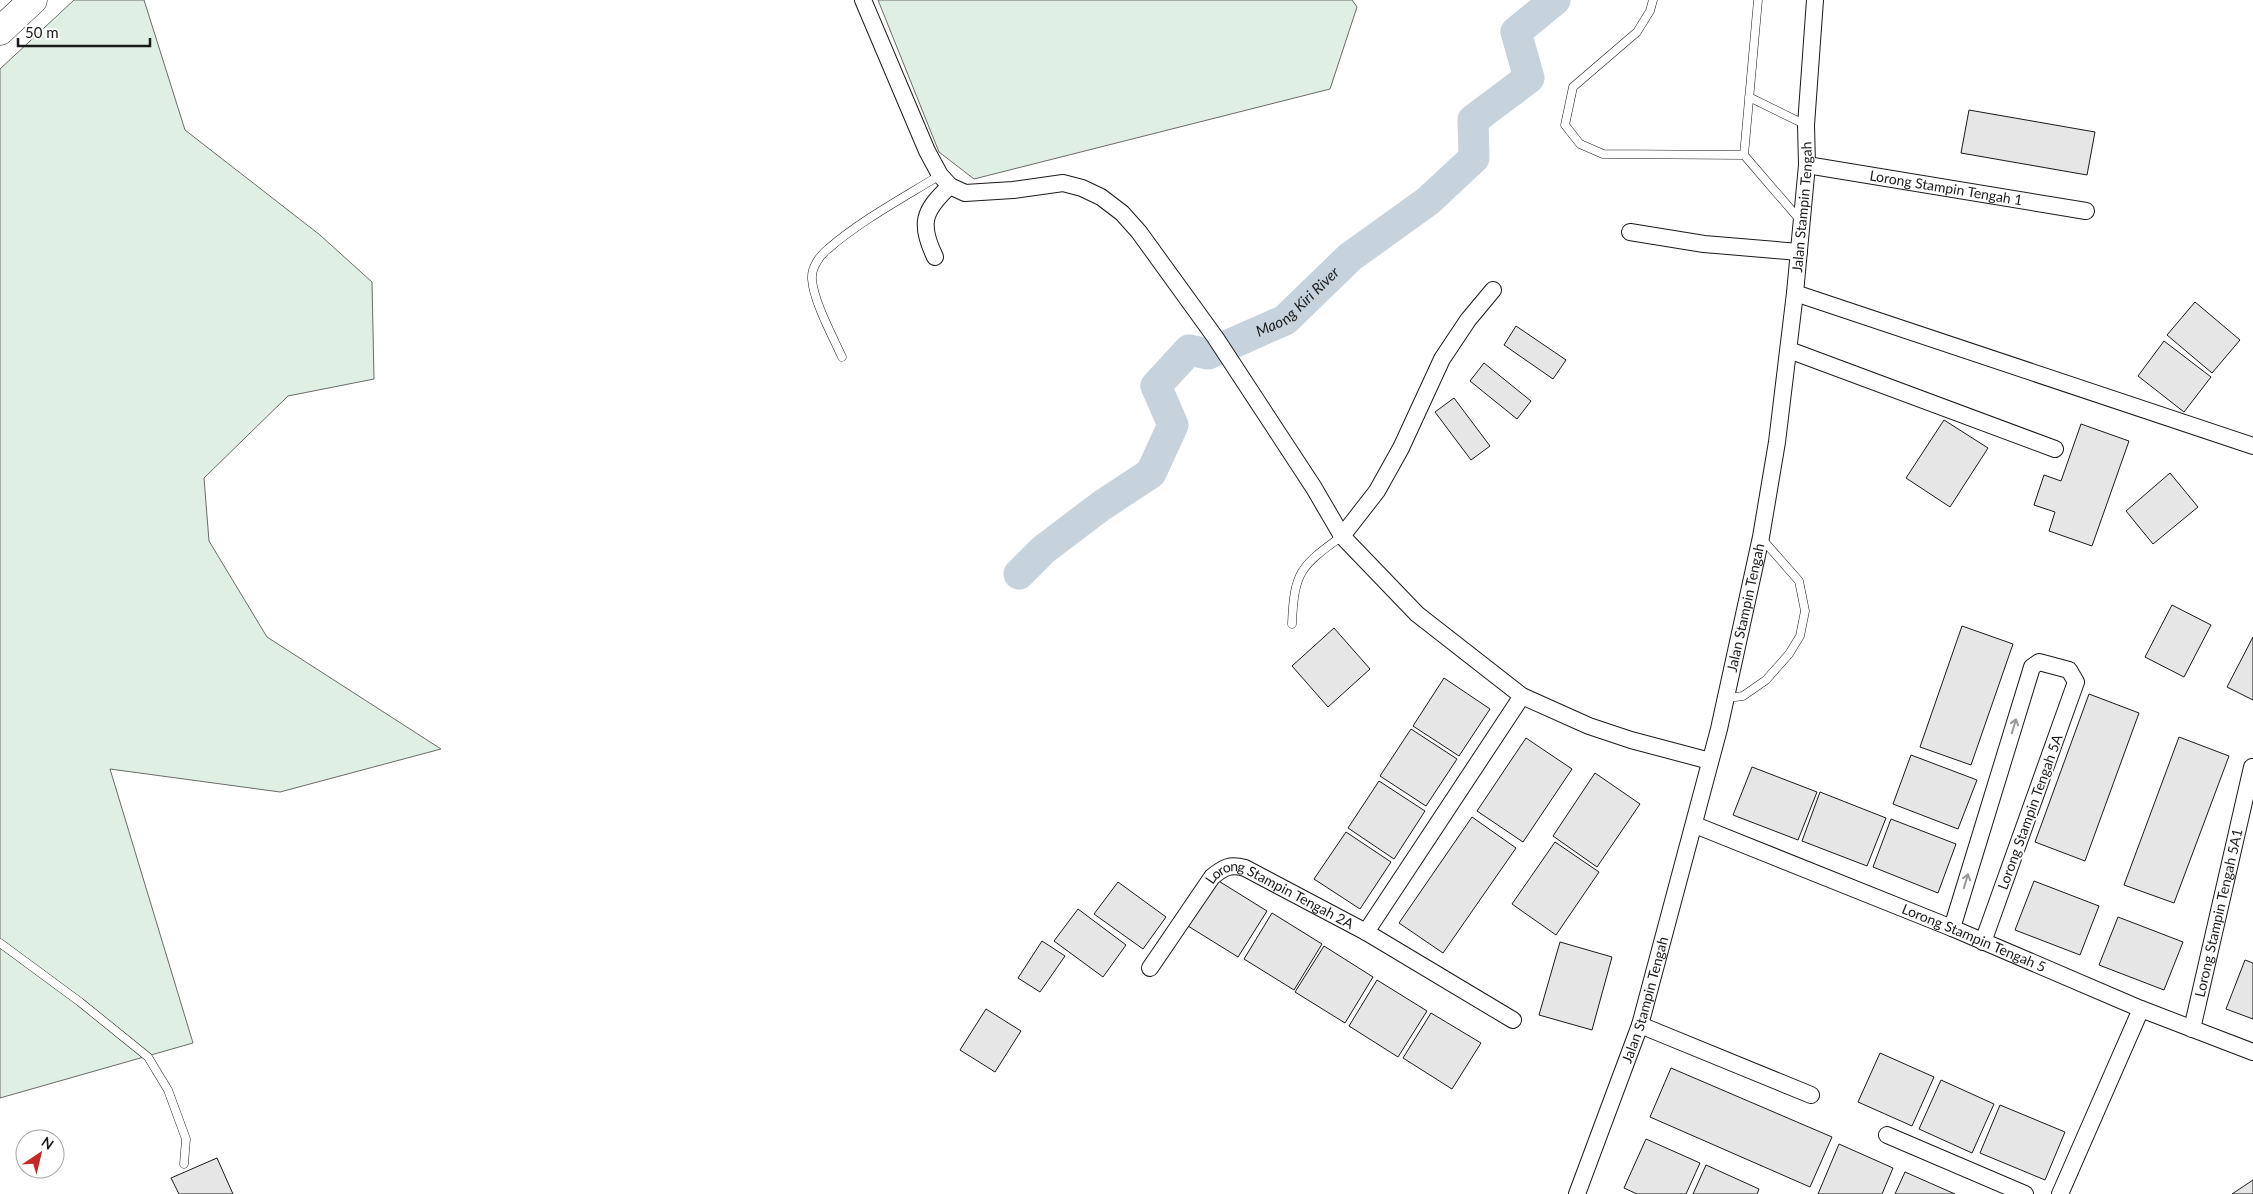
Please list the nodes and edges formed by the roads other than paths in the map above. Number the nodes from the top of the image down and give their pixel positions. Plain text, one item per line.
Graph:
1 (33, 0) edge
2 (863, 0) edge
3 (1653, 0) edge
4 (1758, 0) edge
5 (1815, 0) edge
6 (0, 31) edge
7 (1749, 97) junction
8 (1806, 125) junction
9 (1744, 155) junction
10 (1807, 165) junction
11 (945, 181) junction
12 (2086, 210) dead end
13 (1802, 222) junction
14 (1630, 232) dead end
15 (1799, 252) junction
16 (936, 257) dead end
17 (1493, 290) dead end
18 (1795, 293) junction
19 (1789, 350) junction
20 (842, 357) dead end
21 (2253, 446) edge
22 (2055, 449) dead end
23 (1342, 536) junction
24 (1760, 537) junction
25 (1292, 624) dead end
26 (1522, 696) junction
27 (1727, 698) junction
28 (1710, 761) junction
29 (2252, 767) edge
30 (1694, 825) junction
31 (1952, 928) junction
32 (1366, 932) junction
33 (1983, 942) junction
34 (0, 943) edge
35 (1150, 968) dead end
36 (2141, 1008) junction
37 (1513, 1020) dead end
38 (1640, 1025) junction
39 (2192, 1029) junction
40 (2253, 1052) edge
41 (1812, 1095) dead end
42 (1887, 1136) dead end
43 (184, 1164) dead end
44 (1577, 1194) edge
45 (2025, 1194) edge
46 (2060, 1194) edge

1 - 6 highway
2 - 11 street
3 - 9 lane
4 - 7 lane
5 - 8 street, Jalan Stampin Tengah
7 - 8 lane
7 - 9 lane
8 - 10 street, Jalan Stampin Tengah
9 - 13 lane
10 - 12 street, Lorong Stampin Tengah 1
10 - 13 street, Jalan Stampin Tengah
11 - 16 street
11 - 20 lane
11 - 23 street
13 - 15 street, Jalan Stampin Tengah
14 - 15 street
15 - 18 street, Jalan Stampin Tengah
17 - 23 street
18 - 19 street, Jalan Stampin Tengah
18 - 21 street
19 - 22 street
19 - 24 street, Jalan Stampin Tengah
23 - 25 lane
23 - 26 street
24 - 27 street, Jalan Stampin Tengah
24 - 27 lane
26 - 28 street
26 - 32 street, Lorong Stampin Tengah 2A
27 - 28 street, Jalan Stampin Tengah
28 - 30 street, Jalan Stampin Tengah
29 - 39 street, Lorong Stampin Tengah 5A1
30 - 31 street, Lorong Stampin Tengah 5
30 - 38 street, Jalan Stampin Tengah
31 - 33 street, Lorong Stampin Tengah 5
31 -> 33 street, Lorong Stampin Tengah 5A
32 - 35 street, Lorong Stampin Tengah 2A
32 - 37 street, Lorong Stampin Tengah 2A
33 - 36 street, Lorong Stampin Tengah 5
34 - 43 lane
36 - 39 street, Lorong Stampin Tengah 5
36 - 46 street
38 - 41 street
38 - 44 street, Jalan Stampin Tengah
39 - 40 street, Lorong Stampin Tengah 5
42 - 45 street

